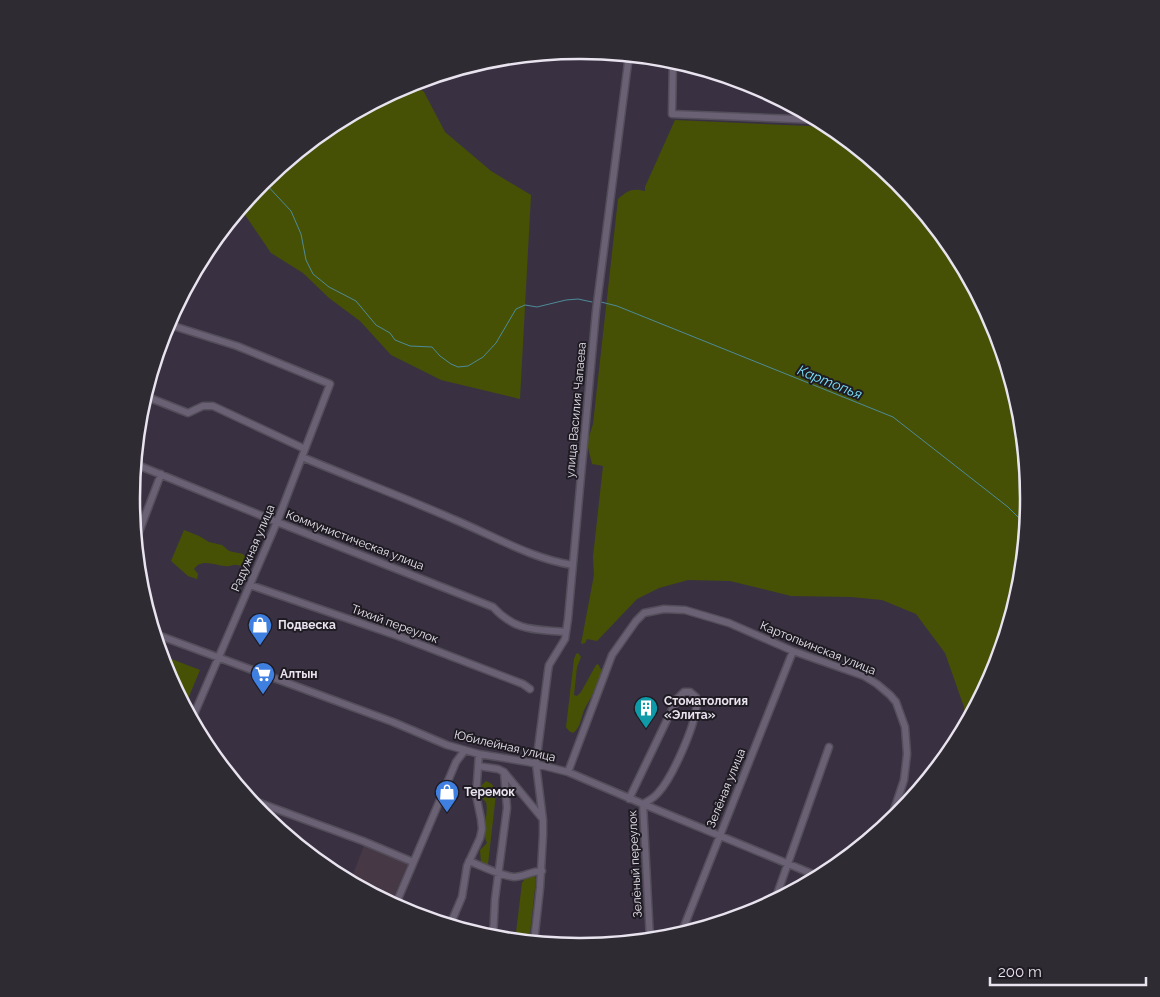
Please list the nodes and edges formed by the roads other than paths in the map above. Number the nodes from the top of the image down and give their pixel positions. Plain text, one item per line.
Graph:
1 (628, 62) edge
2 (673, 69) edge
3 (802, 119) edge
4 (176, 327) edge
5 (152, 399) edge
6 (305, 449) junction
7 (302, 457) junction
8 (141, 466) edge
9 (161, 474) junction
10 (277, 522) junction
11 (141, 527) edge
12 (574, 565) junction
13 (250, 584) junction
14 (566, 632) junction
15 (163, 637) edge
16 (794, 651) junction
17 (218, 658) junction
18 (530, 689) dead end
19 (195, 711) edge
20 (829, 746) dead end
21 (465, 750) junction
22 (479, 754) junction
23 (536, 764) junction
24 (478, 766) junction
25 (504, 772) junction
26 (568, 772) junction
27 (629, 799) junction
28 (897, 803) edge
29 (642, 804) junction
30 (265, 805) edge
31 (543, 820) junction
32 (719, 836) junction
33 (469, 861) junction
34 (413, 862) junction
35 (787, 864) junction
36 (542, 871) junction
37 (500, 872) junction
38 (810, 873) edge
39 (778, 891) edge
40 (398, 899) edge
41 (453, 919) edge
42 (684, 925) edge
43 (493, 930) edge
44 (650, 932) edge
45 (535, 935) edge

1 - 12 street, улица Василия Чапаева
2 - 3 street
4 - 6 street, Радужная улица
5 - 6 street
6 - 7 street, Радужная улица
7 - 10 street, Радужная улица
7 - 12 street
8 - 9 street, Коммунистическая улица
9 - 10 street, Коммунистическая улица
9 - 11 street
10 - 13 street, Радужная улица
10 - 14 street, Коммунистическая улица
12 - 14 street, улица Василия Чапаева
13 - 17 street, Радужная улица
13 - 18 street, Тихий переулок
14 - 23 street, улица Василия Чапаева
15 - 17 street, Юбилейная улица
16 - 26 street, Картопьинская улица
16 - 28 street, Картопьинская улица
16 - 32 street, Зелёная улица
17 - 19 street, Радужная улица
17 - 21 street, Юбилейная улица
20 - 35 street
21 - 22 street, Юбилейная улица
21 - 34 street
22 - 23 street, Юбилейная улица
22 - 24 street
23 - 26 street, Юбилейная улица
23 - 31 street, улица Василия Чапаева
24 - 25 street
24 - 33 street
25 - 31 street
25 - 37 street
26 - 27 street, Юбилейная улица
27 - 29 street, Юбилейная улица
27 - 29 street, Зелёный переулок
29 - 32 street, Юбилейная улица
29 - 44 street, Зелёный переулок
30 - 34 street
31 - 36 street, улица Василия Чапаева
32 - 35 street, Юбилейная улица
32 - 42 street, Зелёная улица
33 - 37 street
33 - 41 street
34 - 40 street
35 - 38 street, Юбилейная улица
35 - 39 street
36 - 37 street
36 - 45 street, улица Василия Чапаева
37 - 43 street

